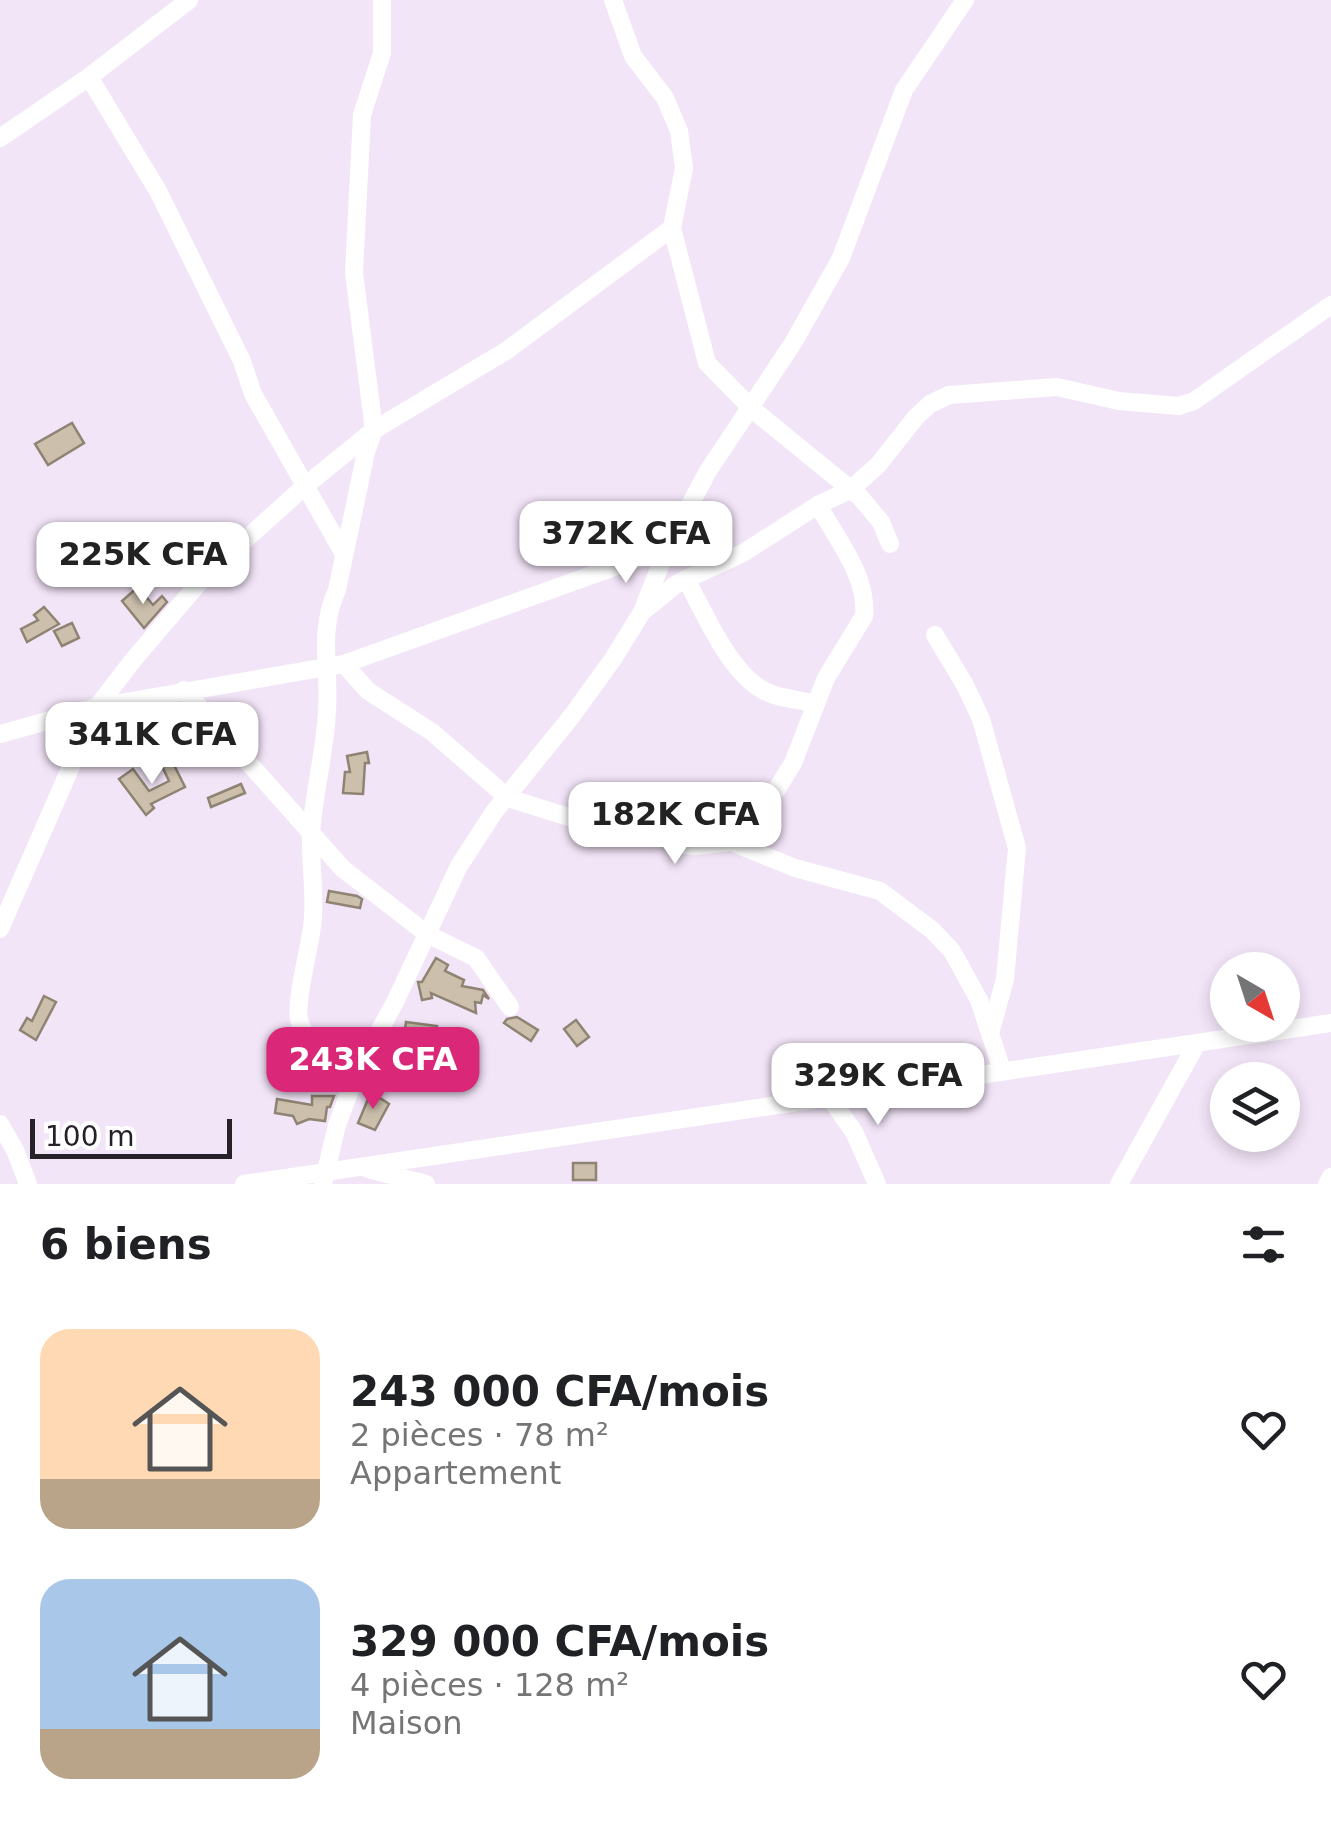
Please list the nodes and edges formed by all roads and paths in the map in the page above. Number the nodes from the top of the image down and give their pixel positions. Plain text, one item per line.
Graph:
1 (189, 0) edge
2 (382, 0) edge
3 (612, 0) edge
4 (965, 0) edge
5 (89, 76) junction
6 (0, 138) edge
7 (672, 228) junction
8 (1331, 305) edge
9 (752, 409) junction
10 (374, 430) junction
11 (830, 476) junction
12 (305, 486) junction
13 (850, 490) junction
14 (818, 506) junction
15 (890, 544) dead end
16 (667, 548) junction
17 (344, 554) junction
18 (686, 579) junction
19 (642, 612) junction
20 (936, 635) dead end
21 (344, 664) junction
22 (325, 668) junction
23 (184, 690) junction
24 (816, 704) junction
25 (98, 706) junction
26 (0, 734) edge
27 (508, 798) junction
28 (311, 835) junction
29 (725, 843) junction
30 (0, 929) edge
31 (427, 934) junction
32 (510, 1007) dead end
33 (1331, 1023) edge
34 (991, 1030) junction
35 (1196, 1045) junction
36 (1002, 1070) junction
37 (356, 1074) junction
38 (830, 1098) junction
39 (0, 1124) edge
40 (358, 1166) junction
41 (325, 1177) edge
42 (1331, 1177) edge
43 (28, 1184) edge
44 (244, 1184) edge
45 (426, 1184) edge
46 (877, 1184) edge
47 (1119, 1184) edge
48 (1326, 1184) edge

1 - 5 street
2 - 10 street
3 - 7 street
4 - 9 street
5 - 6 street
5 - 12 street
7 - 9 street
7 - 10 street
8 - 13 street
9 - 11 street
9 - 16 street
10 - 12 street
10 - 17 street
11 - 13 street
11 - 14 street
12 - 17 street
12 - 25 street
13 - 14 street
13 - 15 street
14 - 18 street
14 - 24 street
16 - 19 street
16 - 21 street
17 - 22 street
18 - 19 street
18 - 24 street
19 - 27 street
20 - 34 street
21 - 22 street
21 - 27 street
22 - 23 street
22 - 28 street
23 - 25 street
23 - 28 street
24 - 29 street
25 - 26 street
25 - 30 street
27 - 29 street
27 - 31 street
28 - 31 street
28 - 37 street
29 - 34 street
31 - 32 street
31 - 37 street
33 - 35 street
34 - 36 street
35 - 36 street
35 - 47 street
36 - 38 street
37 - 41 street
38 - 40 street
38 - 46 street
39 - 43 street
40 - 41 street
40 - 45 street
41 - 44 street
42 - 48 street

